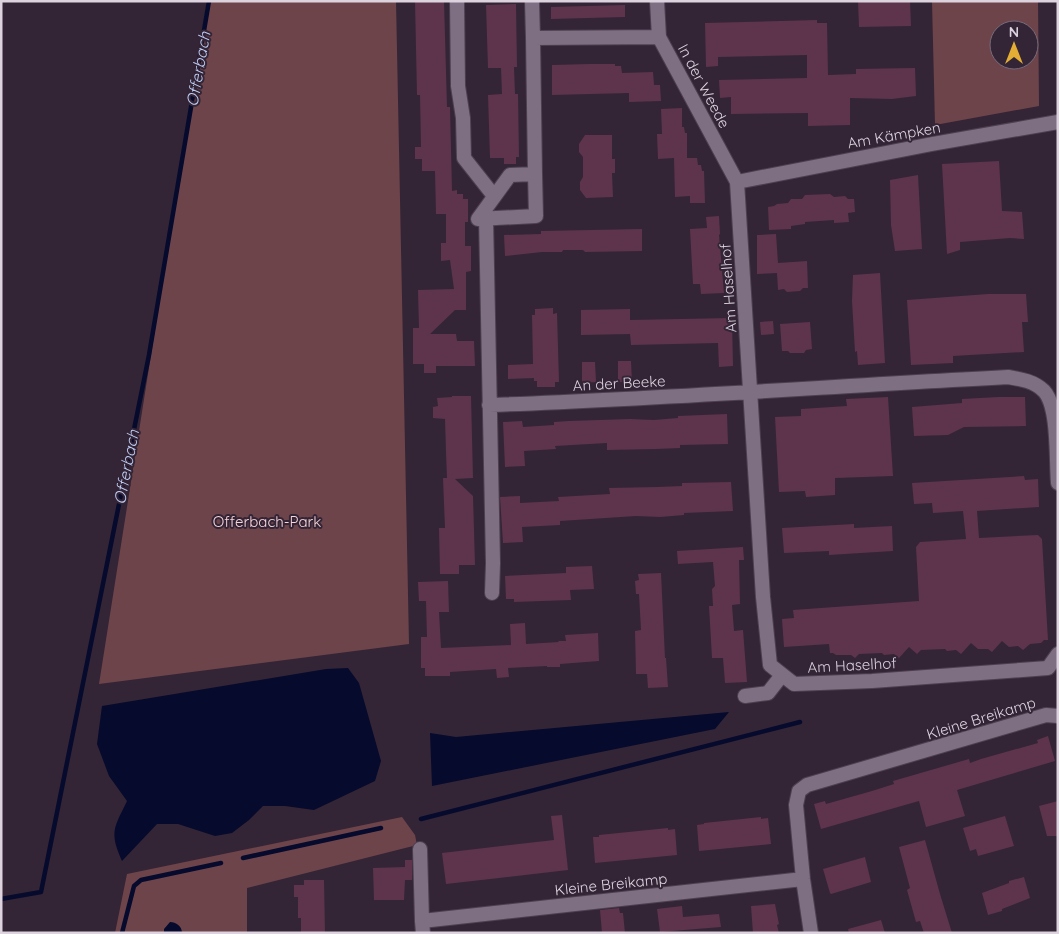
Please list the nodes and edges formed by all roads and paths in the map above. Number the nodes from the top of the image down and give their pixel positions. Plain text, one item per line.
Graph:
1 (458, 1) edge
2 (532, 1) edge
3 (657, 1) edge
4 (659, 37) junction
5 (533, 38) junction
6 (1058, 122) edge
7 (535, 174) junction
8 (737, 182) junction
9 (494, 196) junction
10 (486, 218) junction
11 (751, 392) junction
12 (489, 405) junction
13 (1058, 482) edge
14 (492, 593) dead end
15 (1058, 654) edge
16 (782, 675) junction
17 (745, 696) dead end
18 (1058, 716) edge
19 (420, 849) dead end
20 (802, 879) junction
21 (422, 927) edge
22 (811, 933) edge

1 - 9 street
2 - 5 street
3 - 4 street, In der Weede
4 - 5 street
4 - 8 street, In der Weede
5 - 7 street
6 - 8 street, Am Kämpken
7 - 9 street
7 - 10 street
8 - 11 street, Am Haselhof
9 - 10 street
10 - 12 street
11 - 12 street, An der Beeke
11 - 13 street
11 - 16 street, Am Haselhof
12 - 14 street
15 - 16 street, Am Haselhof
16 - 17 street
18 - 20 street, Kleine Breikamp
19 - 21 street, Kleine Breikamp
20 - 21 street, Kleine Breikamp
20 - 22 street, Kleine Breikamp

